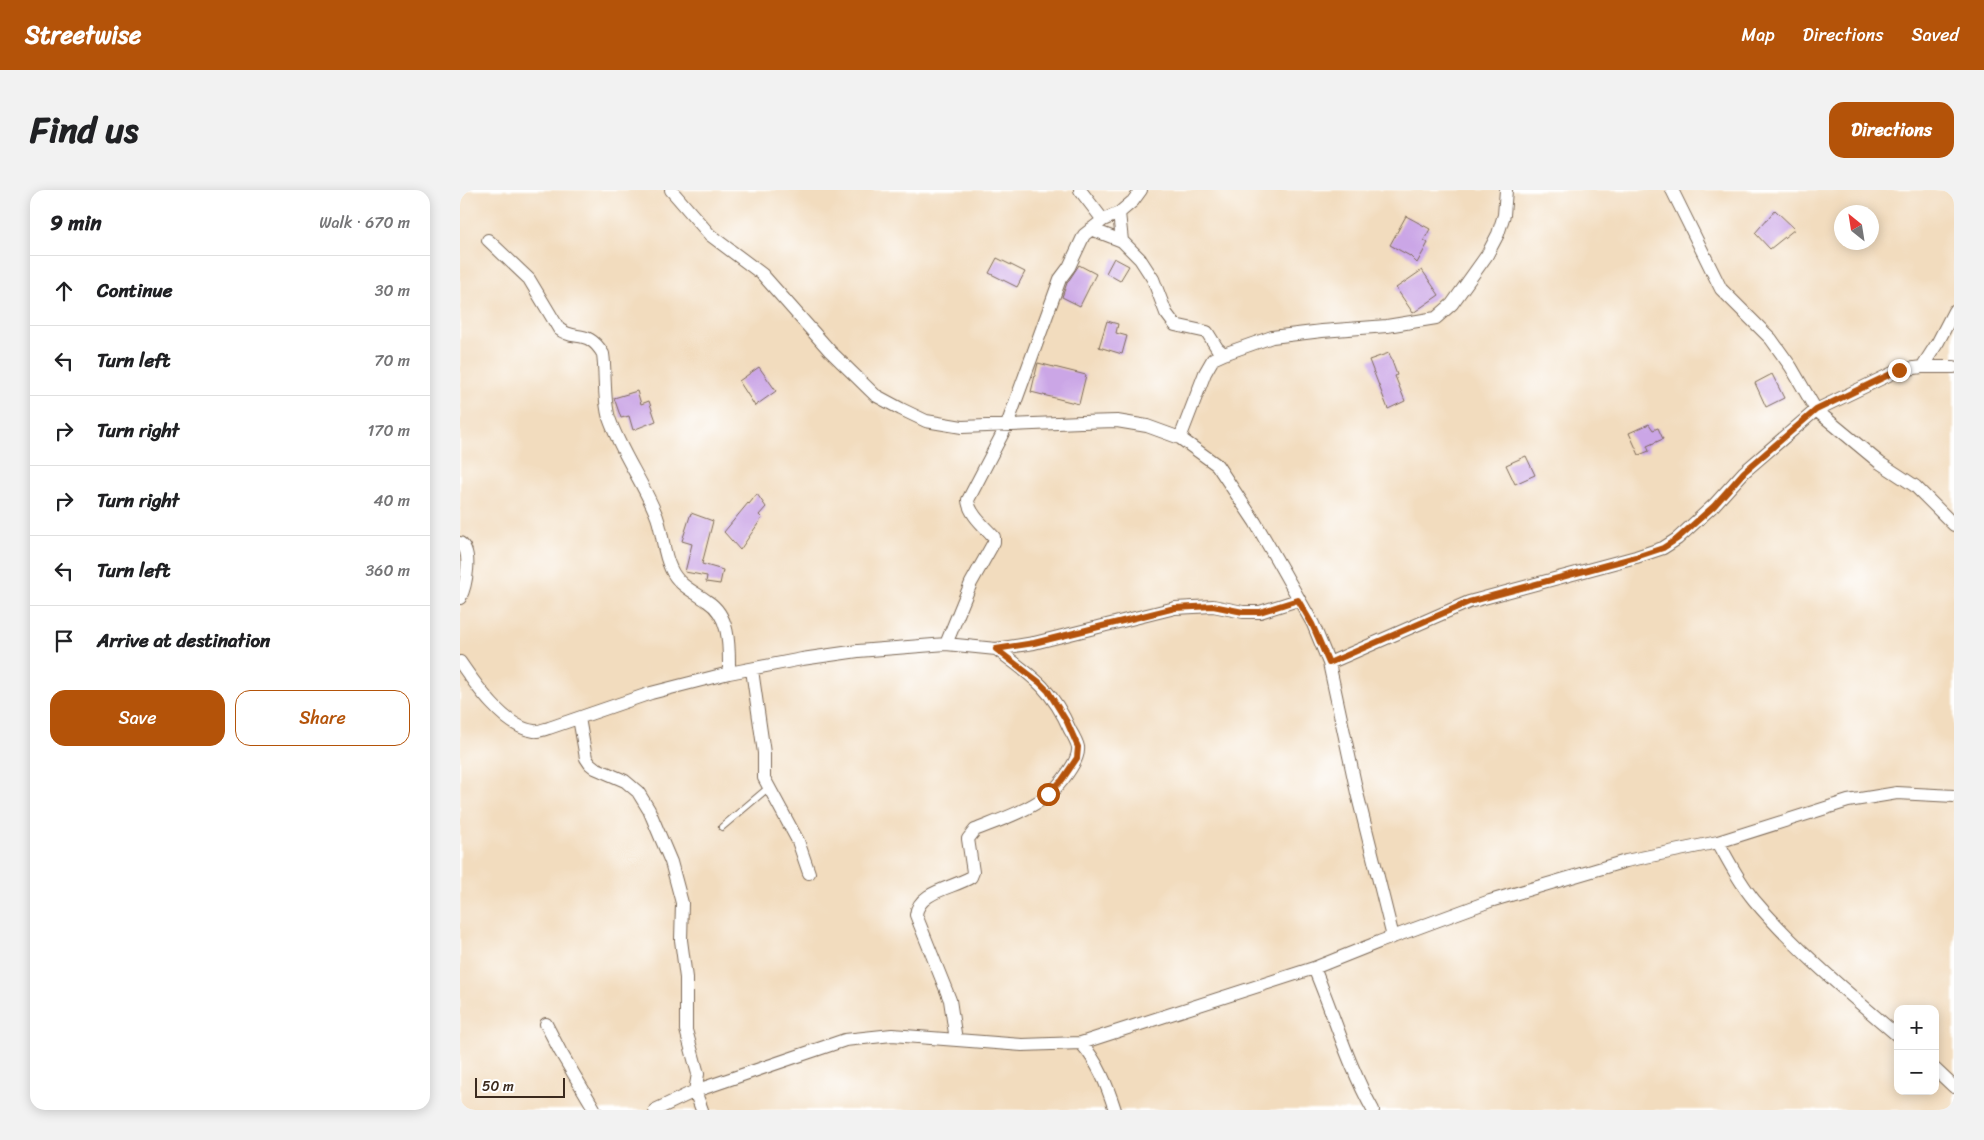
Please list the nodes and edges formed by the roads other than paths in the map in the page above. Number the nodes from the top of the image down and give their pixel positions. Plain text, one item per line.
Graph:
1 (671, 190) edge
2 (1080, 190) edge
3 (1141, 190) edge
4 (1506, 190) edge
5 (1672, 190) edge
6 (1119, 213) junction
7 (1104, 220) junction
8 (1091, 229) junction
9 (488, 240) dead end
10 (1122, 241) junction
11 (1954, 311) edge
12 (1224, 354) junction
13 (1922, 367) junction
14 (1954, 367) edge
15 (1816, 410) junction
16 (1007, 425) junction
17 (1180, 438) junction
18 (1954, 525) edge
19 (460, 544) edge
20 (460, 598) edge
21 (1298, 600) junction
22 (946, 644) junction
23 (996, 649) junction
24 (460, 662) edge
25 (1329, 663) junction
26 (752, 670) junction
27 (729, 673) junction
28 (579, 718) junction
29 (768, 788) junction
30 (1954, 796) edge
31 (722, 827) dead end
32 (1718, 842) junction
33 (809, 873) dead end
34 (1393, 937) junction
35 (1314, 968) junction
36 (546, 1024) dead end
37 (1894, 1033) edge
38 (956, 1040) junction
39 (1081, 1043) junction
40 (1939, 1074) edge
41 (1954, 1087) edge
42 (695, 1091) junction
43 (595, 1110) edge
44 (655, 1110) edge
45 (702, 1110) edge
46 (1115, 1110) edge
47 (1373, 1110) edge

1 - 16 street
2 - 7 street
3 - 6 street
4 - 12 street
5 - 15 street
6 - 7 street
6 - 10 street
7 - 8 street
8 - 10 street
8 - 16 street
9 - 27 street
10 - 12 street
11 - 13 street
12 - 17 street
13 - 14 street
13 - 15 street
15 - 18 street
15 - 25 street
16 - 17 street
16 - 22 street
17 - 21 street
19 - 20 street
21 - 23 street
21 - 25 street
22 - 23 street
22 - 26 street
23 - 38 street
24 - 28 street
25 - 34 street
26 - 27 street
26 - 29 street
27 - 28 street
28 - 42 street
29 - 31 lane
29 - 33 street
30 - 32 street
32 - 34 street
32 - 37 street
34 - 35 street
35 - 39 street
35 - 47 street
36 - 43 street
38 - 39 street
38 - 42 street
39 - 46 street
40 - 41 street
42 - 44 street
42 - 45 street

